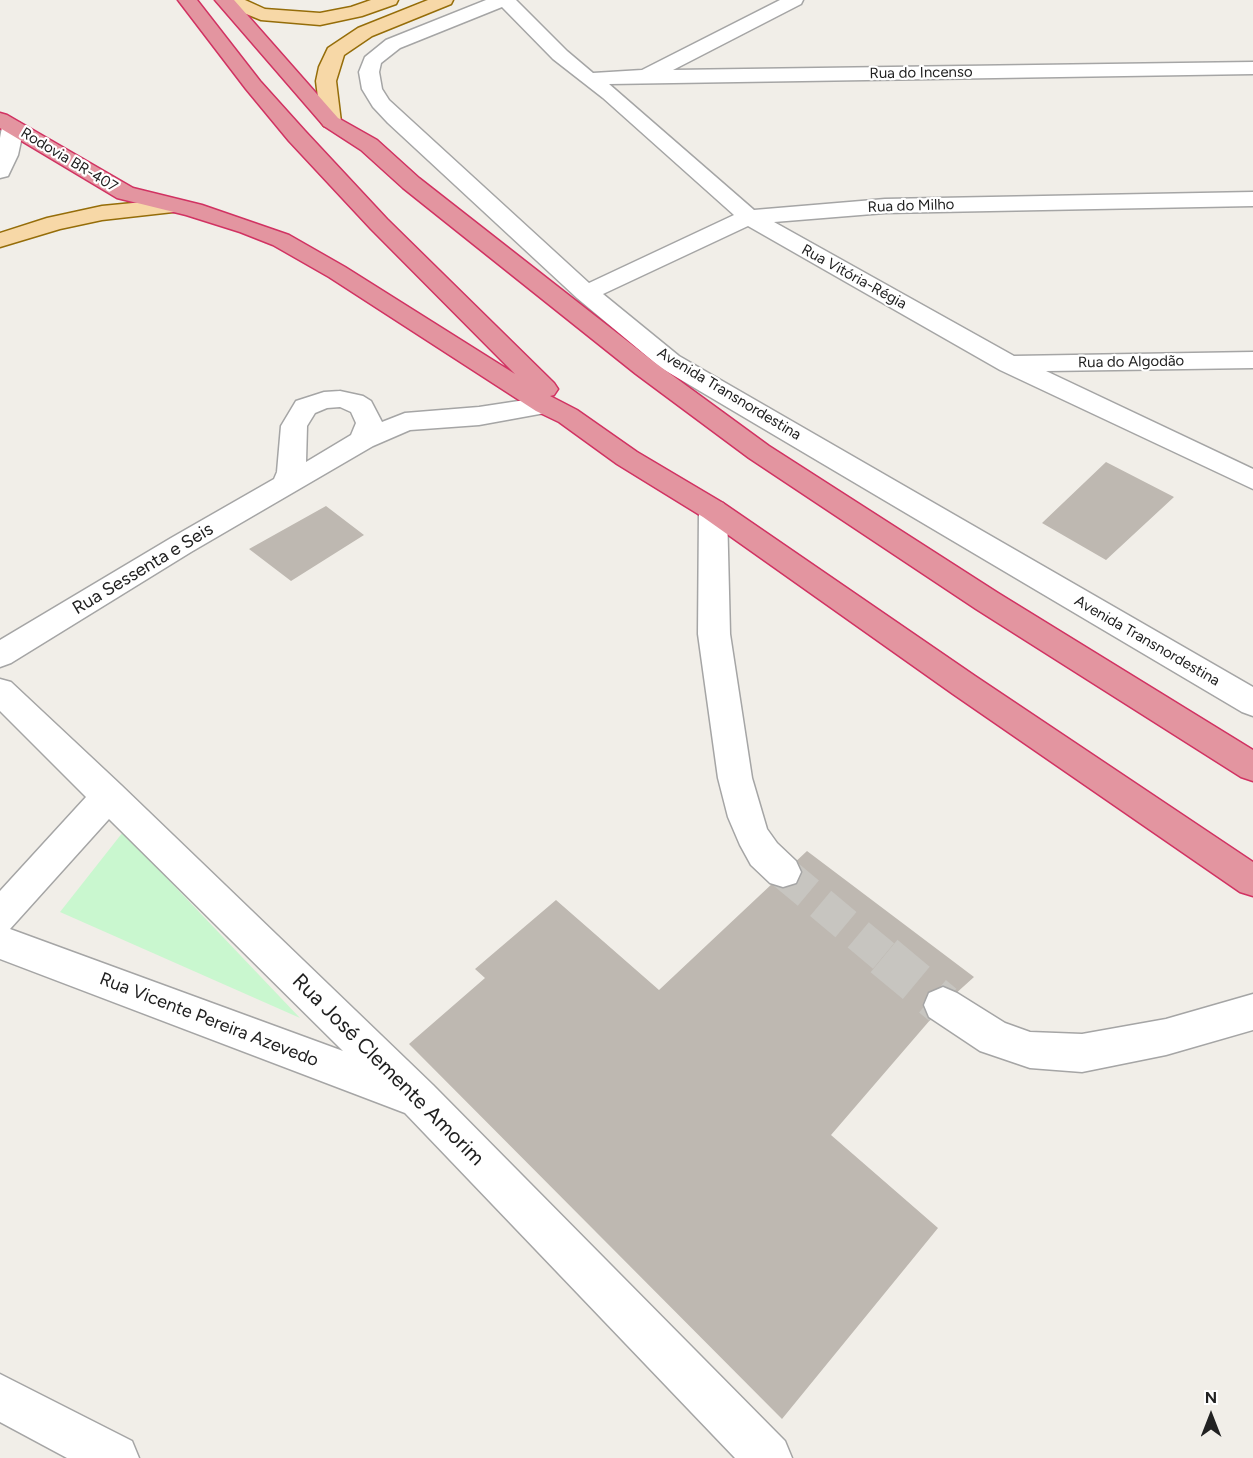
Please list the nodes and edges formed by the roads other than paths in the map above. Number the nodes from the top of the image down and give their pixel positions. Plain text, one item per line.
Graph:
1 (187, 0) edge
2 (224, 0) edge
3 (229, 0) edge
4 (389, 0) edge
5 (444, 0) edge
6 (504, 0) edge
7 (794, 0) edge
8 (1253, 68) edge
9 (644, 76) junction
10 (588, 79) junction
11 (331, 122) junction
12 (6, 123) edge
13 (0, 171) edge
14 (1253, 199) edge
15 (174, 206) junction
16 (748, 217) junction
17 (0, 240) edge
18 (585, 293) junction
19 (1253, 360) edge
20 (1009, 364) junction
21 (557, 410) junction
22 (363, 440) junction
23 (1253, 480) edge
24 (286, 485) junction
25 (713, 510) junction
26 (0, 655) edge
27 (0, 691) edge
28 (1253, 703) edge
29 (1253, 767) edge
30 (109, 795) junction
31 (783, 872) tunnel mouth
32 (1253, 881) edge
33 (0, 917) edge
34 (0, 942) edge
35 (943, 1005) tunnel mouth
36 (1253, 1012) edge
37 (419, 1099) junction
38 (0, 1397) edge
39 (115, 1458) edge
40 (768, 1458) edge

1 - 21 highway
2 - 11 highway
3 - 4 main road
5 - 11 main road
6 - 10 street, Rua Vitória-Régia
6 - 18 street, Avenida Transnordestina
7 - 9 street
8 - 9 street, Rua do Incenso
9 - 10 street, Rua do Incenso
10 - 16 street, Rua Vitória-Régia
11 - 29 highway
12 - 13 street
12 - 15 highway, Rodovia BR-407
14 - 16 street, Rua do Milho
15 - 17 main road
15 - 21 highway, Rodovia BR-407
16 - 18 street, Rua do Milho
16 - 20 street, Rua Vitória-Régia
18 - 28 street, Avenida Transnordestina
19 - 20 street, Rua do Algodão
20 - 23 street, Rua Vitória-Régia
21 - 22 street, Rua Sessenta e Seis
21 - 25 highway
22 - 24 street, Rua Sessenta e Seis
22 - 24 street
24 - 26 street, Rua Sessenta e Seis
25 - 31 street
25 - 32 highway
27 - 30 street, Rua José Clemente Amorim
30 - 33 street
30 - 37 street, Rua José Clemente Amorim
34 - 37 street, Rua Vicente Pereira Azevedo
35 - 36 street
37 - 40 street, Rua José Clemente Amorim
38 - 39 street

